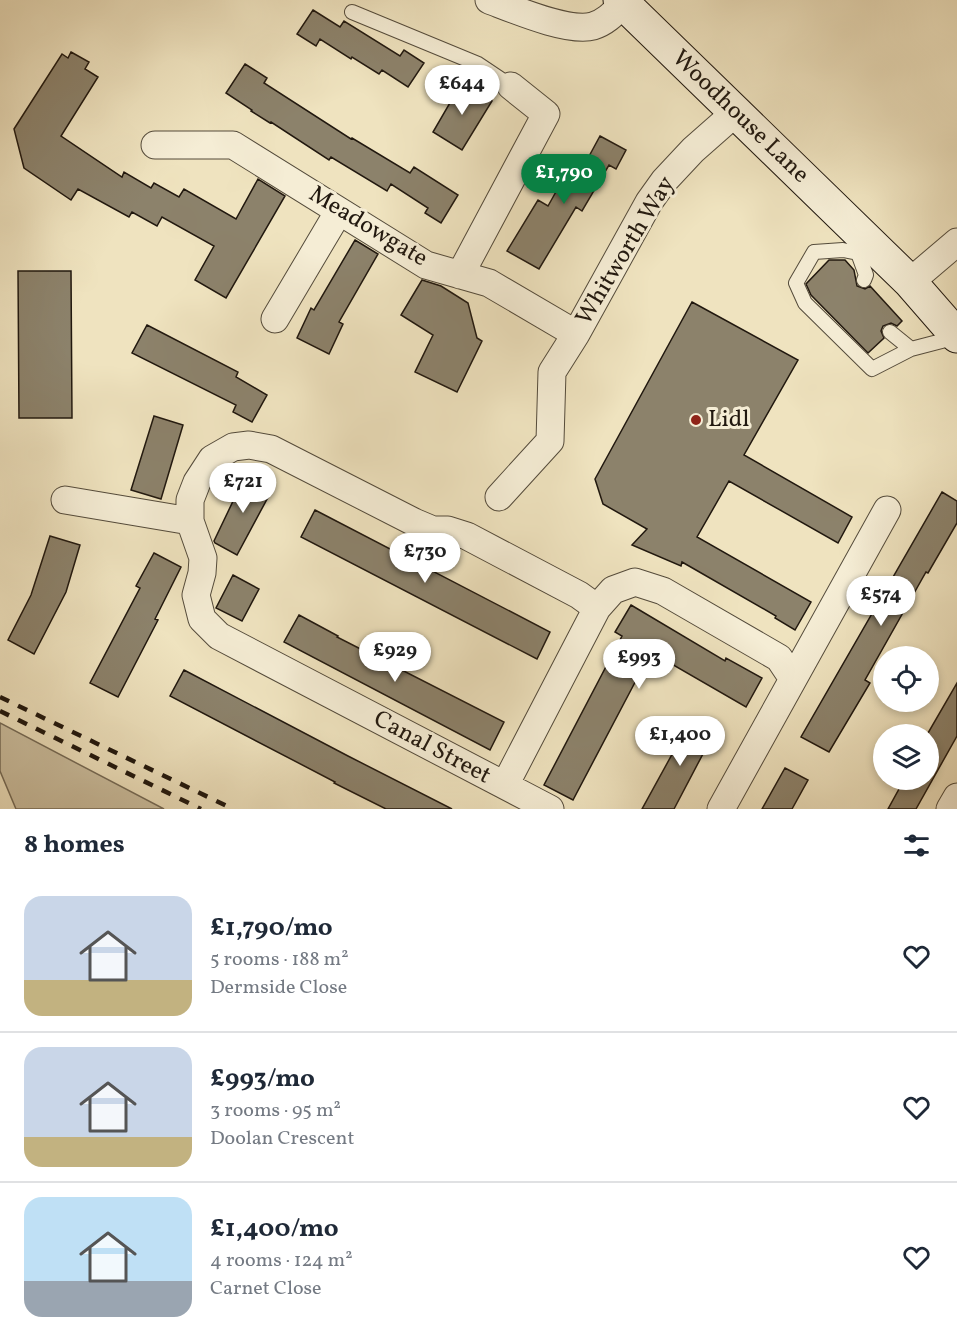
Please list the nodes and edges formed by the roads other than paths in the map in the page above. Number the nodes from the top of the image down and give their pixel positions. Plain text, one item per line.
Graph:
1 (489, 0) edge
2 (622, 2) edge
3 (352, 12) dead end
4 (511, 86) joint
5 (735, 113) junction
6 (155, 145) dead end
7 (339, 211) junction
8 (957, 242) edge
9 (863, 248) junction
10 (460, 274) junction
11 (864, 280) dead end
12 (909, 282) junction
13 (274, 319) dead end
14 (890, 332) dead end
15 (576, 334) junction
16 (957, 337) edge
17 (911, 350) junction
18 (499, 497) dead end
19 (65, 500) dead end
20 (887, 510) dead end
21 (190, 522) junction
22 (597, 608) junction
23 (793, 679) junction
24 (505, 786) junction
25 (957, 798) edge
26 (550, 809) edge
27 (722, 809) edge
28 (950, 809) edge

1 - 2 street, Woodhouse Lane
2 - 5 main road, Woodhouse Lane
3 - 4 lane
4 - 10 street
5 - 9 main road, Woodhouse Lane
5 - 15 street, Whitworth Way
6 - 7 street, Meadowgate
7 - 10 street, Meadowgate
7 - 13 street
8 - 12 street
9 - 11 lane
9 - 12 main road, Woodhouse Lane
9 - 17 lane
10 - 15 street, Meadowgate
12 - 16 main road, Woodhouse Lane
14 - 17 lane
15 - 18 street, Whitworth Way
16 - 17 lane
19 - 21 street
20 - 23 street
21 - 22 street
21 - 24 street, Canal Street
22 - 23 street
22 - 24 street
23 - 27 street
24 - 26 street, Canal Street
25 - 28 street

